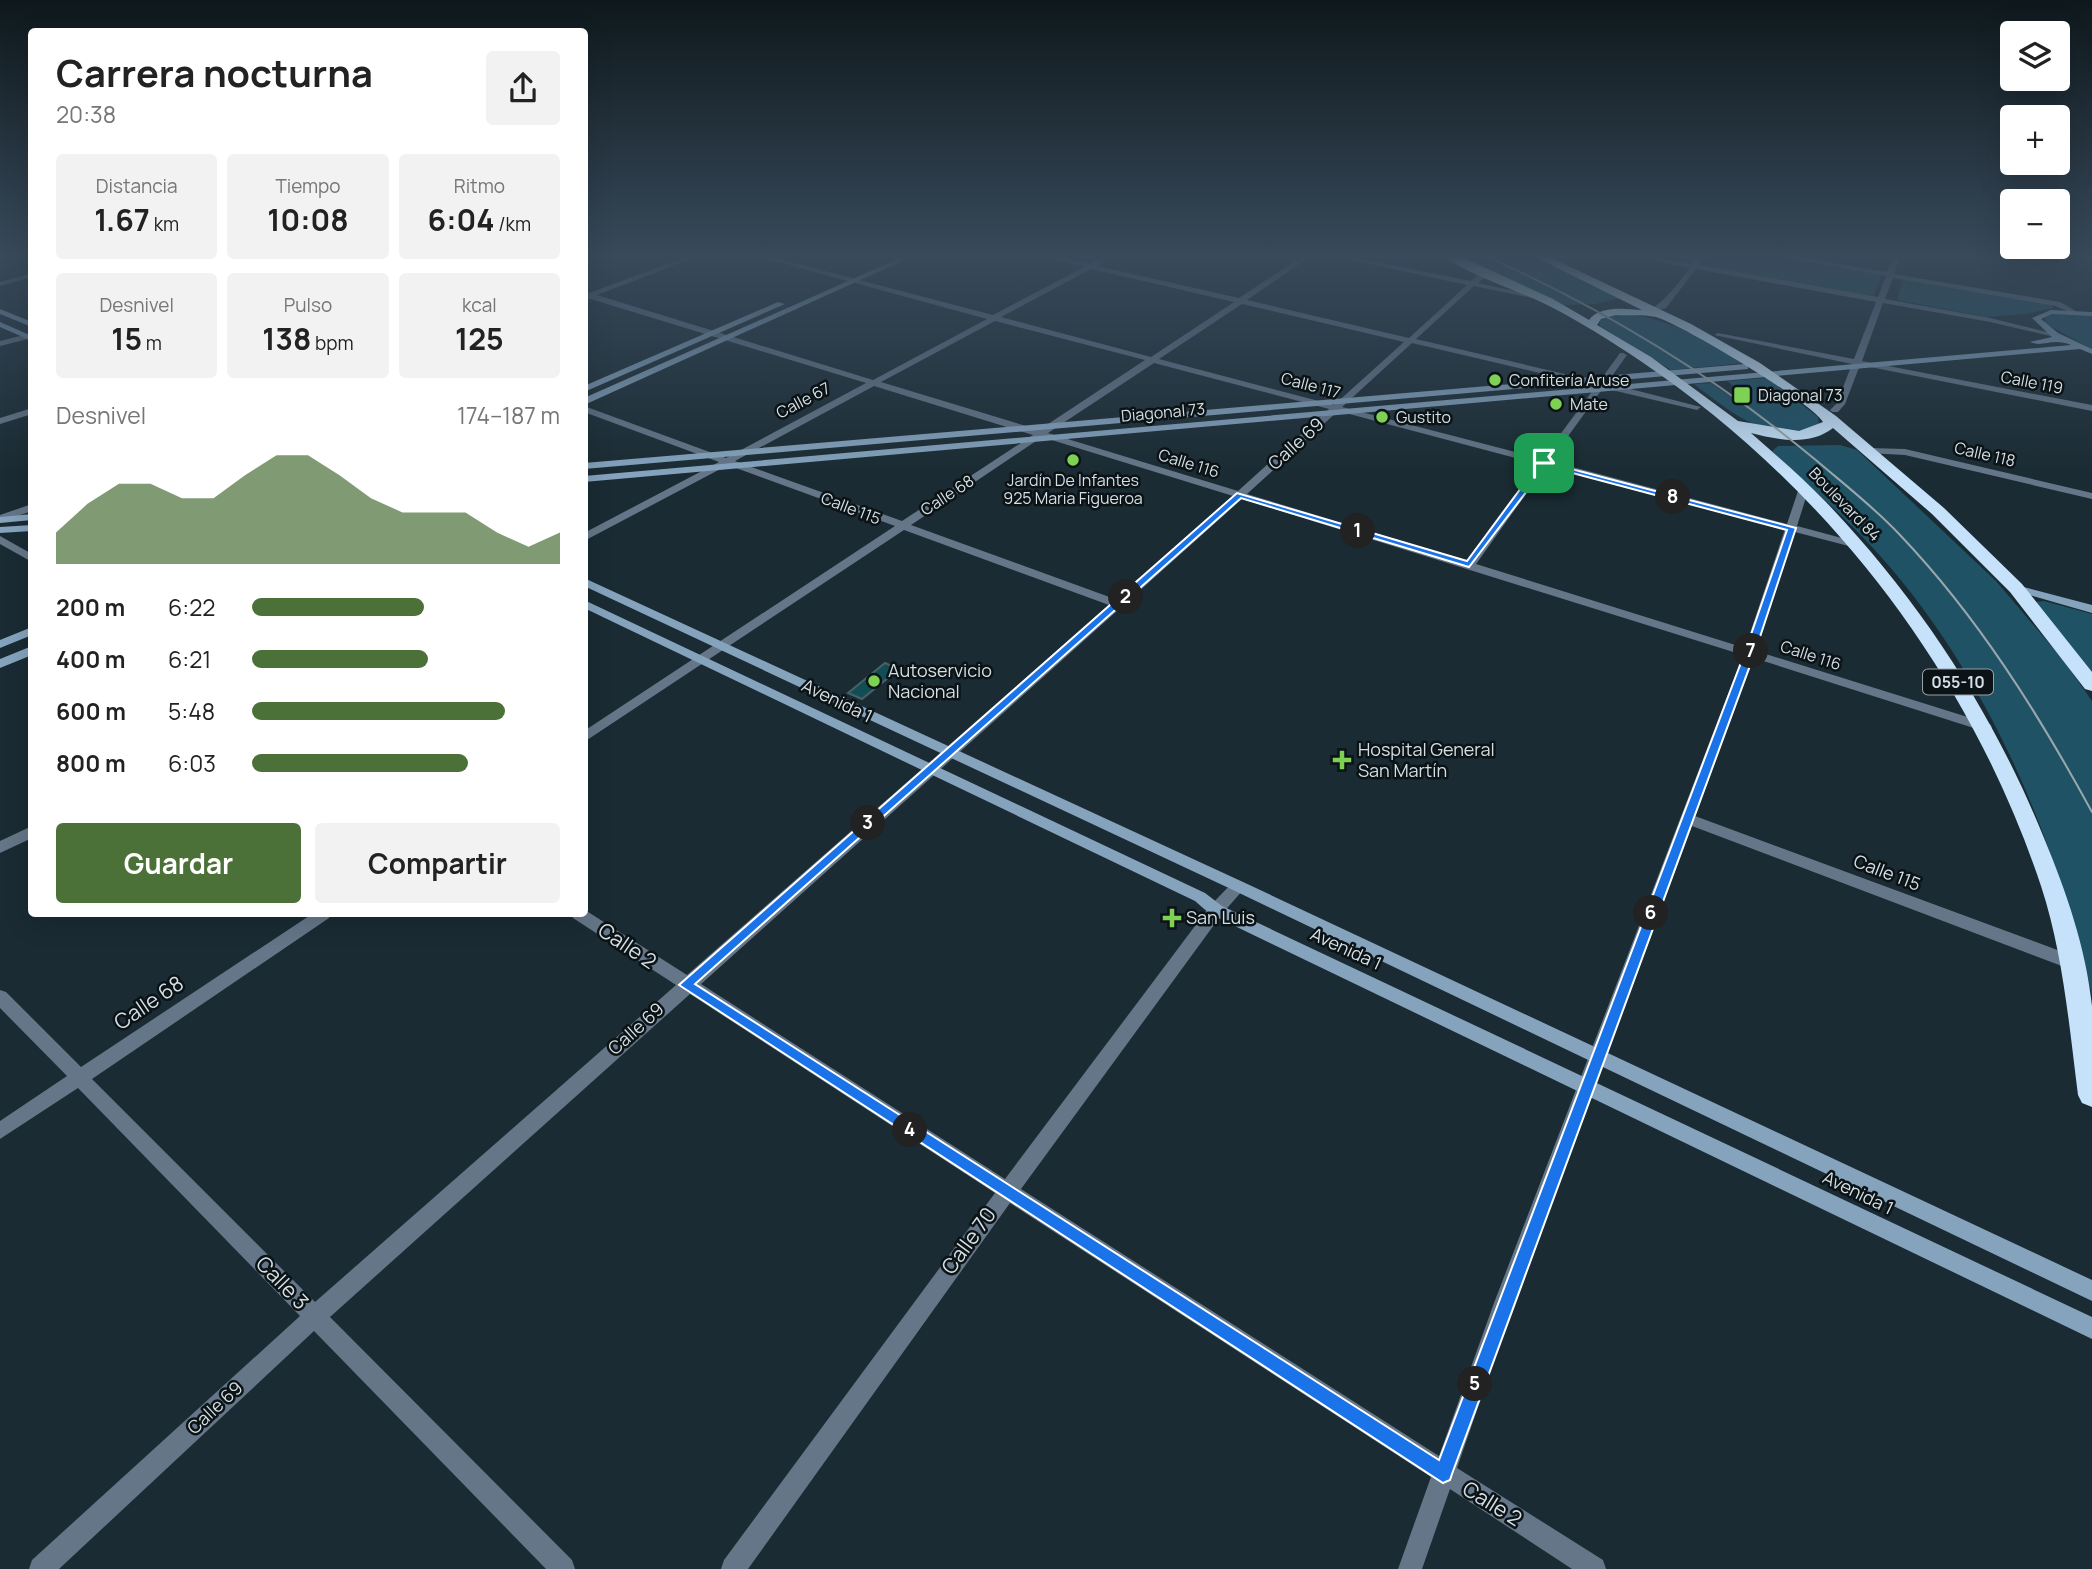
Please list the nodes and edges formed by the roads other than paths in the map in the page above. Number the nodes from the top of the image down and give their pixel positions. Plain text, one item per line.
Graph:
1 (7, 327) edge
2 (694, 327) edge
3 (726, 327) edge
4 (752, 327) edge
5 (976, 327) edge
6 (1028, 327) edge
7 (1201, 327) edge
8 (1354, 327) edge
9 (1424, 327) edge
10 (1597, 327) edge
11 (1687, 327) edge
12 (1868, 327) edge
13 (2020, 327) edge
14 (2043, 327) edge
15 (713, 333) junction
16 (1718, 335) dead end
17 (2057, 336) junction
18 (28, 337) edge
19 (28, 337) edge
20 (728, 338) junction
21 (1410, 340) junction
22 (0, 344) edge
23 (2080, 347) junction
24 (2092, 353) edge
25 (1623, 355) dead end
26 (1845, 359) junction
27 (1152, 360) junction
28 (1856, 362) junction
29 (1876, 365) junction
30 (1756, 366) junction
31 (1667, 373) junction
32 (1769, 375) junction
33 (1587, 381) junction
34 (873, 382) junction
35 (1681, 383) junction
36 (1601, 384) junction
37 (588, 387) edge
38 (1620, 388) junction
39 (588, 400) edge
40 (1318, 404) junction
41 (1697, 407) dead end
42 (2092, 408) edge
43 (1339, 409) junction
44 (588, 410) edge
45 (28, 412) edge
46 (1833, 414) junction
47 (0, 421) edge
48 (1732, 422) junction
49 (1025, 429) junction
50 (1051, 432) junction
51 (1035, 437) junction
52 (1763, 449) junction
53 (1868, 449) junction
54 (715, 456) junction
55 (740, 459) junction
56 (727, 460) junction
57 (1544, 463) junction
58 (588, 467) edge
59 (713, 467) junction
60 (588, 479) edge
61 (1804, 488) junction
62 (1240, 495) junction
63 (2092, 496) edge
64 (28, 508) edge
65 (28, 517) edge
66 (0, 519) edge
67 (899, 526) junction
68 (28, 528) edge
69 (1792, 528) junction
70 (0, 530) edge
71 (588, 536) edge
72 (0, 539) edge
73 (1862, 547) junction
74 (28, 556) edge
75 (1469, 565) junction
76 (588, 583) edge
77 (2015, 588) junction
78 (1118, 604) junction
79 (588, 605) edge
80 (2092, 609) edge
81 (28, 632) edge
82 (0, 644) edge
83 (719, 646) junction
84 (28, 652) edge
85 (1750, 652) junction
86 (702, 660) junction
87 (0, 664) edge
88 (2092, 685) edge
89 (1984, 727) junction
90 (588, 735) edge
91 (950, 752) junction
92 (929, 769) junction
93 (1688, 819) junction
94 (28, 833) edge
95 (0, 848) edge
96 (1238, 886) junction
97 (1216, 910) junction
98 (319, 917) edge
99 (583, 917) edge
100 (2073, 963) junction
101 (685, 985) junction
102 (0, 997) edge
103 (2087, 1035) edge
104 (1600, 1057) junction
105 (80, 1077) junction
106 (1588, 1087) junction
107 (2092, 1095) edge
108 (0, 1131) edge
109 (1005, 1191) junction
110 (2092, 1291) edge
111 (314, 1317) junction
112 (2092, 1328) edge
113 (1443, 1474) junction
114 (41, 1569) edge
115 (563, 1569) edge
116 (733, 1569) edge
117 (1410, 1569) edge
118 (1594, 1569) edge

1 - 18 main road
2 - 15 street, Calle 116
3 - 15 main road
4 - 20 main road
5 - 34 street, Calle 67
6 - 27 street, Calle 117
7 - 27 street
8 - 21 street
9 - 21 street, Calle 69
10 - 31 highway, Boulevard 84 / 055-10
11 - 30 highway
12 - 28 street
13 - 17 street
14 - 17 main road
15 - 20 street, Calle 116
15 - 37 main road
16 - 26 street, Calle 119
17 - 23 main road
17 - 28 main road, Diagonal 73
19 - 22 street
20 - 34 street, Calle 116
20 - 39 main road
21 - 33 street
21 - 43 street, Calle 69
23 - 24 main road
23 - 29 main road
25 - 36 street
26 - 28 street, Calle 119
26 - 30 main road, Diagonal 73
27 - 40 street, Calle 117
27 - 50 street
28 - 29 street, Calle 119
28 - 32 main road, Diagonal 73
28 - 46 street
29 - 42 street, Calle 119
30 - 31 main road, Diagonal 73
30 - 32 highway
31 - 35 highway, Boulevard 84 / 055-10
31 - 36 main road, Diagonal 73
32 - 35 main road, Diagonal 73
32 - 46 highway
33 - 36 street
33 - 43 main road, Diagonal 73
34 - 49 street, Calle 116
34 - 55 street, Calle 67
35 - 38 main road, Diagonal 73
35 - 48 highway, Boulevard 84 / 055-10
36 - 38 main road, Diagonal 73
36 - 43 main road, Diagonal 73
36 - 57 street
38 - 41 street
40 - 43 main road, Diagonal 73
40 - 50 main road, Diagonal 73
43 - 50 main road, Diagonal 73
43 - 57 street, Calle 117
43 - 62 street, Calle 69
44 - 54 street, Calle 115
45 - 47 street
46 - 48 highway
46 - 53 highway
48 - 52 highway, Boulevard 84 / 055-10
49 - 50 main road, Diagonal 73
49 - 51 street, Calle 116
49 - 55 main road, Diagonal 73
50 - 51 street, Calle 116
50 - 62 street, Calle 116
51 - 55 main road, Diagonal 73
51 - 67 street, Calle 68
52 - 53 highway
52 - 61 highway, Boulevard 84 / 055-10
53 - 63 street, Calle 118
53 - 77 highway
54 - 55 main road, Diagonal 73
54 - 56 street, Calle 115
54 - 58 main road, Diagonal 73
55 - 56 street, Calle 115
55 - 59 main road, Diagonal 73
55 - 67 street, Calle 115
56 - 59 street
57 - 69 street, Calle 117
57 - 75 street
59 - 60 main road, Diagonal 73
59 - 71 street
61 - 69 street
61 - 73 highway, Boulevard 84 / 055-10
62 - 75 street, Calle 116
62 - 78 street, Calle 69
64 - 66 street
65 - 66 main road
67 - 78 street, Calle 115
67 - 83 street, Calle 68
68 - 70 main road
69 - 73 street, Calle 117
69 - 85 street
72 - 74 street
73 - 89 highway, Boulevard 84 / 055-10
75 - 85 street, Calle 116
76 - 83 main road, Avenida 1
77 - 80 main road
77 - 88 highway
78 - 91 street, Calle 69
79 - 86 main road, Avenida 1
81 - 82 main road
83 - 86 street, Calle 68
83 - 91 main road, Avenida 1
84 - 87 main road
85 - 89 street, Calle 116
85 - 93 street
86 - 90 street, Calle 68
86 - 92 main road, Avenida 1
89 - 100 highway, Boulevard 84 / 055-10
91 - 92 street, Calle 69
91 - 96 main road, Avenida 1
92 - 97 main road, Avenida 1
92 - 101 street, Calle 69
93 - 100 street, Calle 115
93 - 104 street
94 - 95 street
96 - 97 street, Calle 70
96 - 104 main road, Avenida 1
97 - 106 main road, Avenida 1
97 - 109 street, Calle 70
98 - 105 street, Calle 68
99 - 101 street, Calle 2
100 - 103 highway, 055-10
101 - 109 street, Calle 2
101 - 111 street, Calle 69
102 - 105 street, Calle 3
103 - 107 highway, 055-10
104 - 106 street
104 - 110 main road, Avenida 1
105 - 108 street, Calle 68
105 - 111 street, Calle 3
106 - 112 main road, Avenida 1
106 - 113 street
109 - 113 street, Calle 2
109 - 116 street, Calle 70
111 - 114 street, Calle 69
111 - 115 street, Calle 3
113 - 117 street
113 - 118 street, Calle 2

